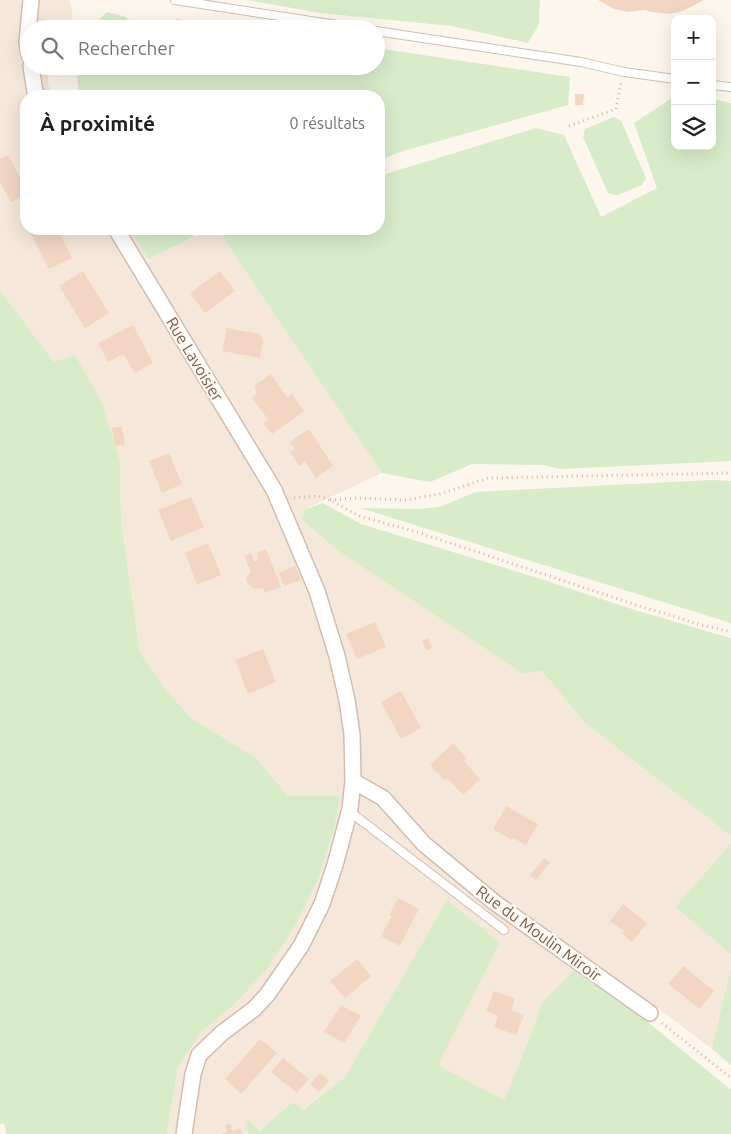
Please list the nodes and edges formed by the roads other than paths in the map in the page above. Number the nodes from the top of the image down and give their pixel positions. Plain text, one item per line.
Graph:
1 (31, 0) edge
2 (175, 0) edge
3 (29, 20) edge
4 (305, 20) edge
5 (385, 32) edge
6 (32, 75) edge
7 (671, 78) edge
8 (716, 85) edge
9 (731, 87) edge
10 (35, 90) edge
11 (120, 235) edge
12 (354, 781) junction
13 (349, 811) junction
14 (504, 930) dead end
15 (650, 1012) road end
16 (184, 1134) edge

1 - 3 street
2 - 4 lane
5 - 7 lane
6 - 10 street
8 - 9 lane
11 - 12 street, Rue Lavoisier
12 - 13 street
12 - 15 street, Rue du Moulin Miroir
13 - 14 lane, Rue du Moulin Miroir
13 - 16 street

